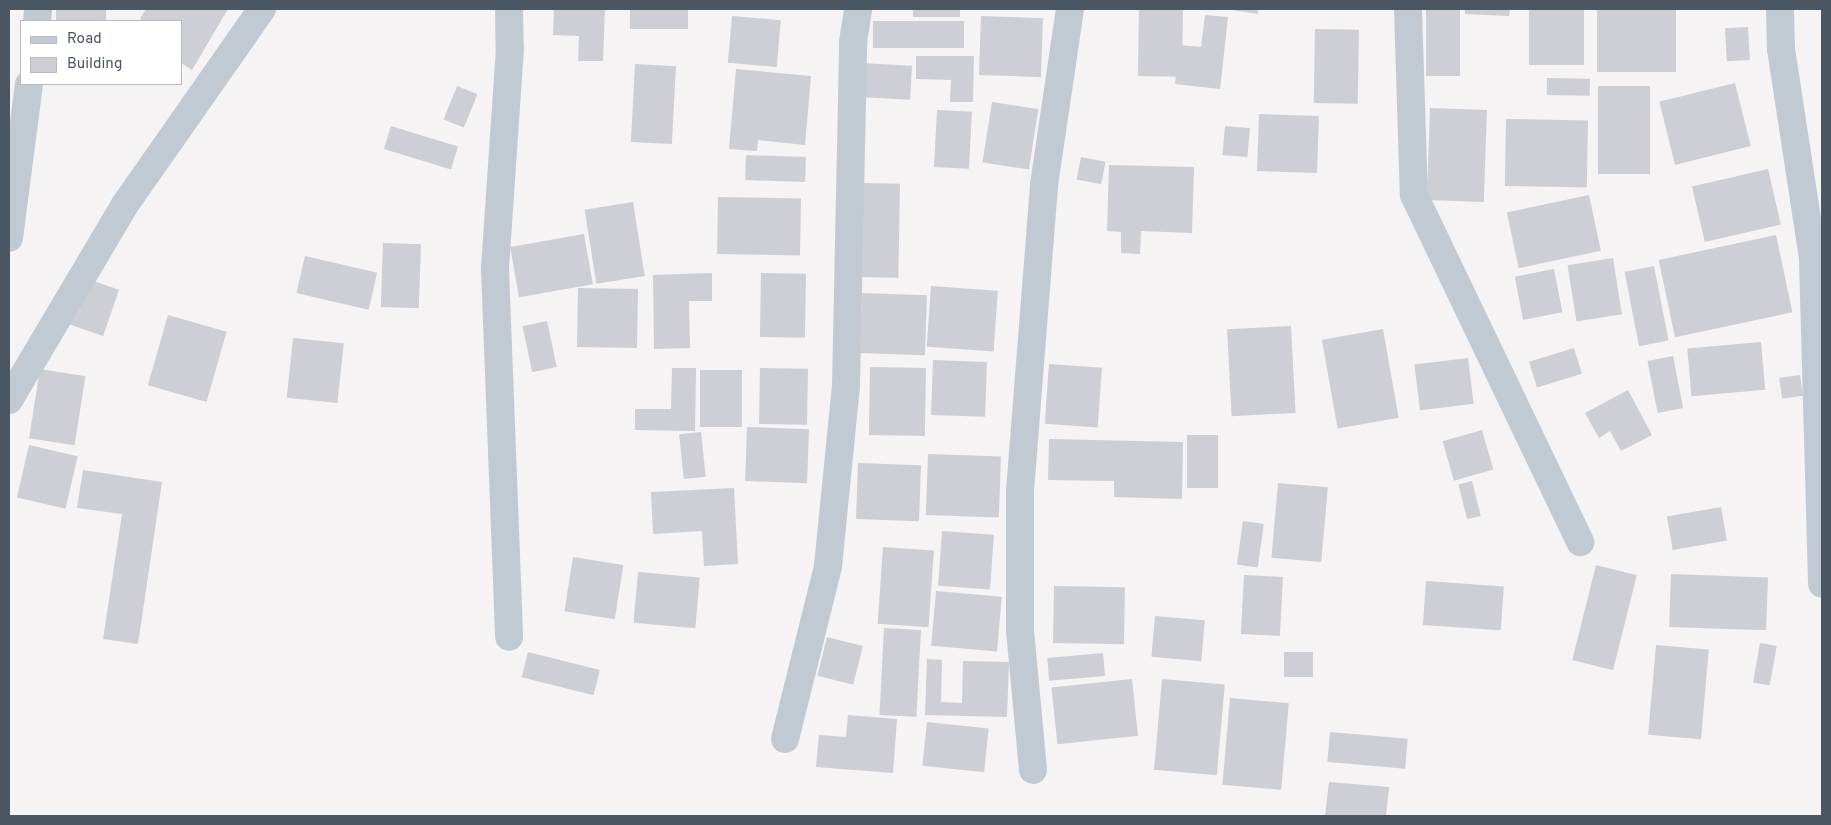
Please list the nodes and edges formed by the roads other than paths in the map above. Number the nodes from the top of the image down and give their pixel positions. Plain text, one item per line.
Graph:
1 (262, 9) edge
2 (509, 9) edge
3 (858, 9) edge
4 (1070, 9) edge
5 (1408, 9) edge
6 (1780, 9) edge
7 (29, 85) edge
8 (9, 238) edge
9 (9, 400) edge
10 (1580, 542) dead end
11 (1822, 584) edge
12 (509, 637) dead end
13 (785, 739) dead end
14 (1033, 770) dead end

1 - 9 street
2 - 12 street
3 - 13 street
4 - 14 street
5 - 10 street
6 - 11 street
7 - 8 street

